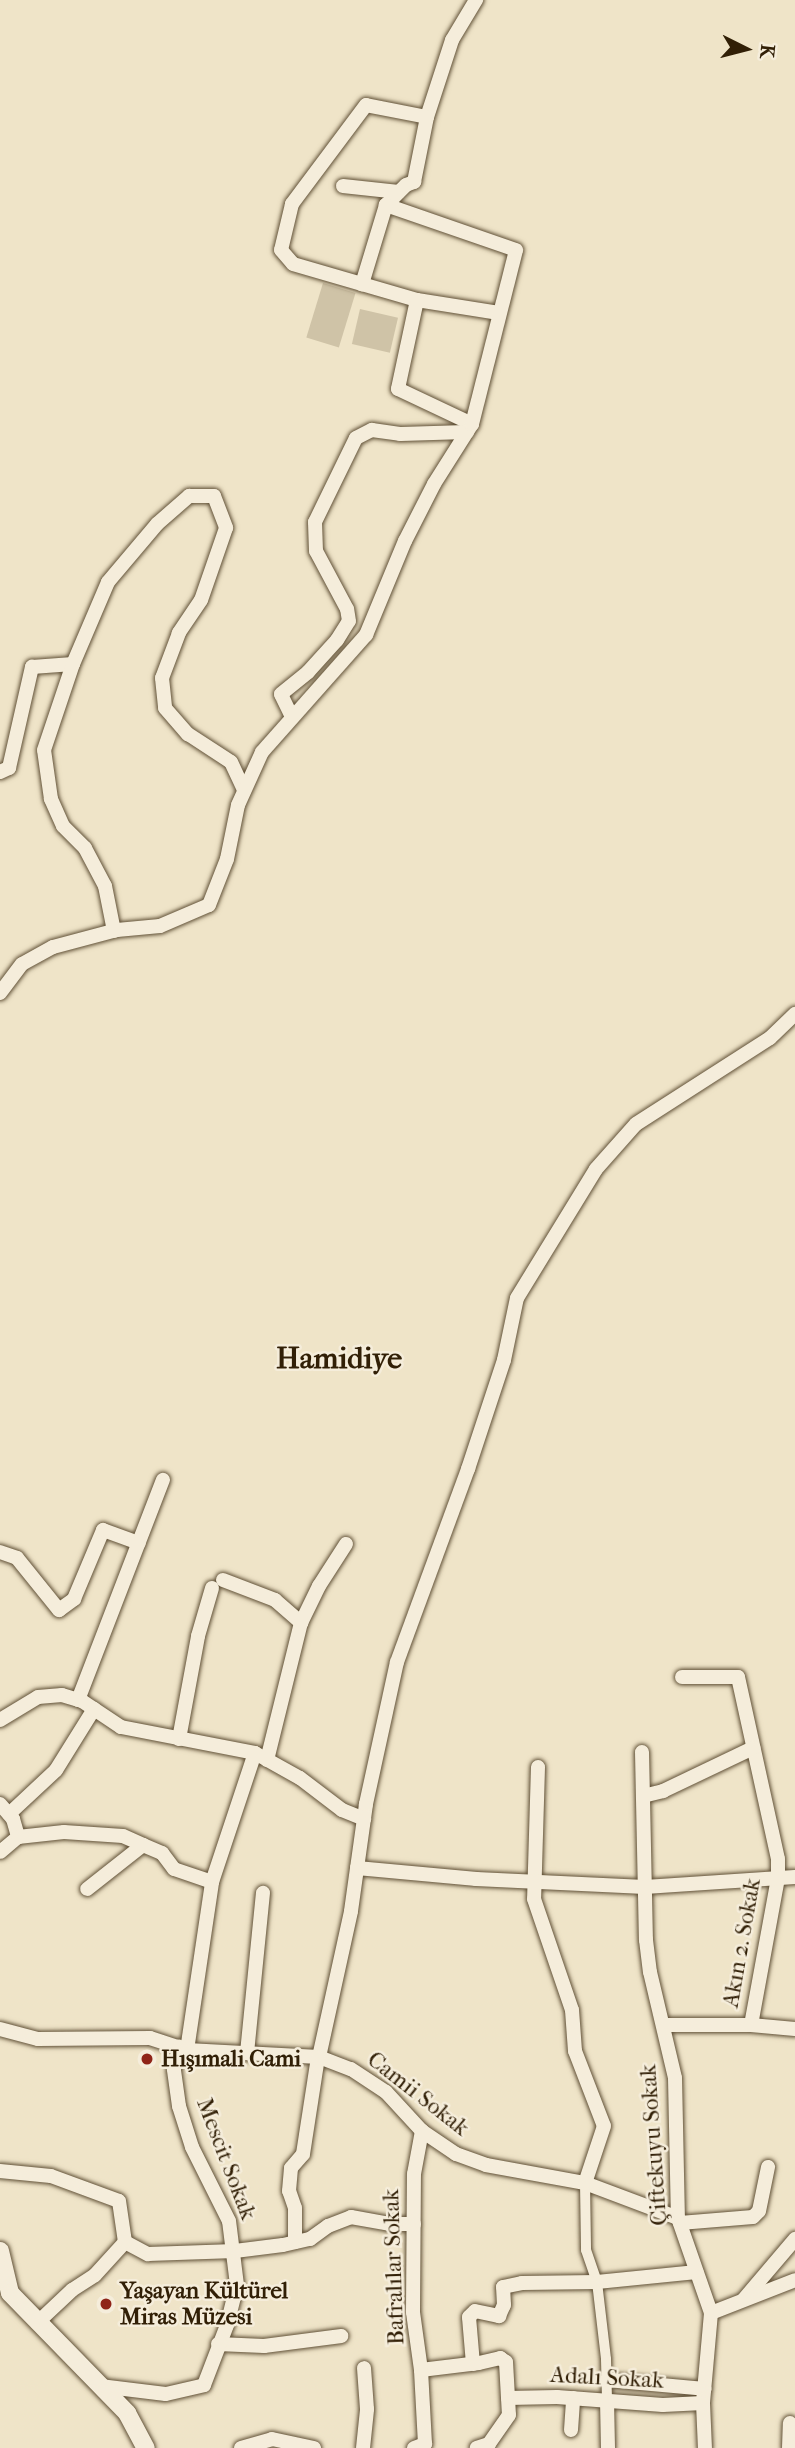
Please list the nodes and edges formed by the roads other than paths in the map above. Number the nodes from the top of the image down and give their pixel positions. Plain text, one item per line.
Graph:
1 (476, 0) edge
2 (427, 117) junction
3 (343, 187) dead end
4 (399, 192) junction
5 (386, 205) junction
6 (362, 284) junction
7 (416, 300) junction
8 (499, 313) junction
9 (469, 428) junction
10 (73, 664) junction
11 (292, 717) junction
12 (0, 772) edge
13 (244, 790) junction
14 (114, 931) junction
15 (0, 993) edge
16 (795, 1014) edge
17 (163, 1480) dead end
18 (139, 1544) junction
19 (346, 1544) dead end
20 (0, 1552) edge
21 (301, 1623) junction
22 (682, 1677) dead end
23 (78, 1700) junction
24 (94, 1709) junction
25 (0, 1720) edge
26 (179, 1739) junction
27 (753, 1748) junction
28 (642, 1752) dead end
29 (261, 1756) junction
30 (538, 1767) dead end
31 (643, 1796) junction
32 (4, 1809) edge
33 (364, 1819) junction
34 (18, 1837) junction
35 (144, 1845) junction
36 (0, 1852) edge
37 (357, 1868) junction
38 (795, 1877) edge
39 (778, 1878) junction
40 (212, 1882) junction
41 (534, 1882) junction
42 (645, 1887) junction
43 (87, 1889) dead end
44 (263, 1893) dead end
45 (664, 2025) junction
46 (751, 2025) junction
47 (0, 2029) edge
48 (795, 2029) edge
49 (183, 2048) junction
50 (247, 2053) junction
51 (318, 2057) junction
52 (422, 2131) junction
53 (768, 2167) dead end
54 (0, 2171) edge
55 (585, 2183) junction
56 (679, 2220) junction
57 (414, 2224) junction
58 (795, 2239) edge
59 (125, 2242) junction
60 (295, 2242) junction
61 (0, 2251) edge
62 (235, 2251) junction
63 (696, 2272) junction
64 (795, 2280) edge
65 (597, 2282) junction
66 (5, 2295) edge
67 (742, 2302) junction
68 (711, 2313) junction
69 (37, 2323) junction
70 (341, 2336) dead end
71 (218, 2344) junction
72 (472, 2364) junction
73 (364, 2368) dead end
74 (421, 2370) junction
75 (607, 2380) junction
76 (100, 2386) junction
77 (704, 2396) junction
78 (508, 2398) junction
79 (573, 2398) junction
80 (607, 2400) junction
81 (790, 2423) dead end
82 (570, 2430) dead end
83 (420, 2446) edge
84 (146, 2448) edge
85 (241, 2448) edge
86 (313, 2448) edge
87 (363, 2448) edge
88 (477, 2448) edge
89 (608, 2448) edge
90 (705, 2448) edge
91 (789, 2448) edge

1 - 2 street
2 - 4 street
2 - 6 street
3 - 4 street
4 - 5 street
5 - 6 street
5 - 8 street
6 - 7 street
7 - 8 street
7 - 9 street
8 - 9 street
9 - 11 street
9 - 11 street
10 - 12 street
10 - 13 street
10 - 14 street
11 - 13 street
13 - 14 street
14 - 15 street
16 - 33 street
17 - 18 street
18 - 20 street
18 - 23 street
19 - 21 street, Mescit Sokak
21 - 26 street
21 - 29 street, Mescit Sokak
22 - 27 street, Akın 2. Sokak
23 - 24 street
23 - 25 street
24 - 26 street
24 - 32 street
26 - 29 street
27 - 31 street
27 - 39 street, Akın 2. Sokak
28 - 31 street, Çiftekuyu Sokak
29 - 33 street
29 - 40 street, Mescit Sokak
30 - 41 street
31 - 42 street, Çiftekuyu Sokak
32 - 34 street
33 - 37 street
34 - 35 street
34 - 36 street
35 - 40 street
35 - 43 street
37 - 41 street
37 - 51 street
38 - 39 street
39 - 42 street
39 - 46 street, Akın 2. Sokak
40 - 49 street, Mescit Sokak
41 - 42 street
41 - 55 street
42 - 45 street, Çiftekuyu Sokak
44 - 50 street
45 - 46 street
45 - 56 street, Çiftekuyu Sokak
46 - 48 street
47 - 49 street, Camii Sokak
49 - 50 street, Camii Sokak
49 - 62 street, Mescit Sokak
50 - 51 street, Camii Sokak
51 - 52 street, Camii Sokak
51 - 60 street
52 - 55 street, Camii Sokak
52 - 57 street, Bafralılar Sokak
53 - 56 street
54 - 59 street
55 - 56 street, Camii Sokak
55 - 65 street
56 - 63 street, Çiftekuyu Sokak
57 - 60 street
57 - 74 street, Bafralılar Sokak
58 - 67 street
59 - 62 street
59 - 69 street
60 - 62 street
61 - 66 street
62 - 71 street, Mescit Sokak
63 - 65 street
63 - 68 street, Çiftekuyu Sokak
64 - 67 street
65 - 72 street
65 - 75 street
66 - 69 street
67 - 68 street
68 - 77 street, Çiftekuyu Sokak
69 - 76 street
70 - 71 street
71 - 76 street, Mescit Sokak
72 - 74 street
72 - 78 street
73 - 87 street
74 - 83 street, Bafralılar Sokak
75 - 77 street
75 - 80 street
76 - 84 street
77 - 80 street, Adalı Sokak
77 - 90 street, Çiftekuyu Sokak
78 - 79 street, Adalı Sokak
78 - 88 street
79 - 80 street, Adalı Sokak
79 - 82 street
80 - 89 street
81 - 91 street
85 - 86 street

